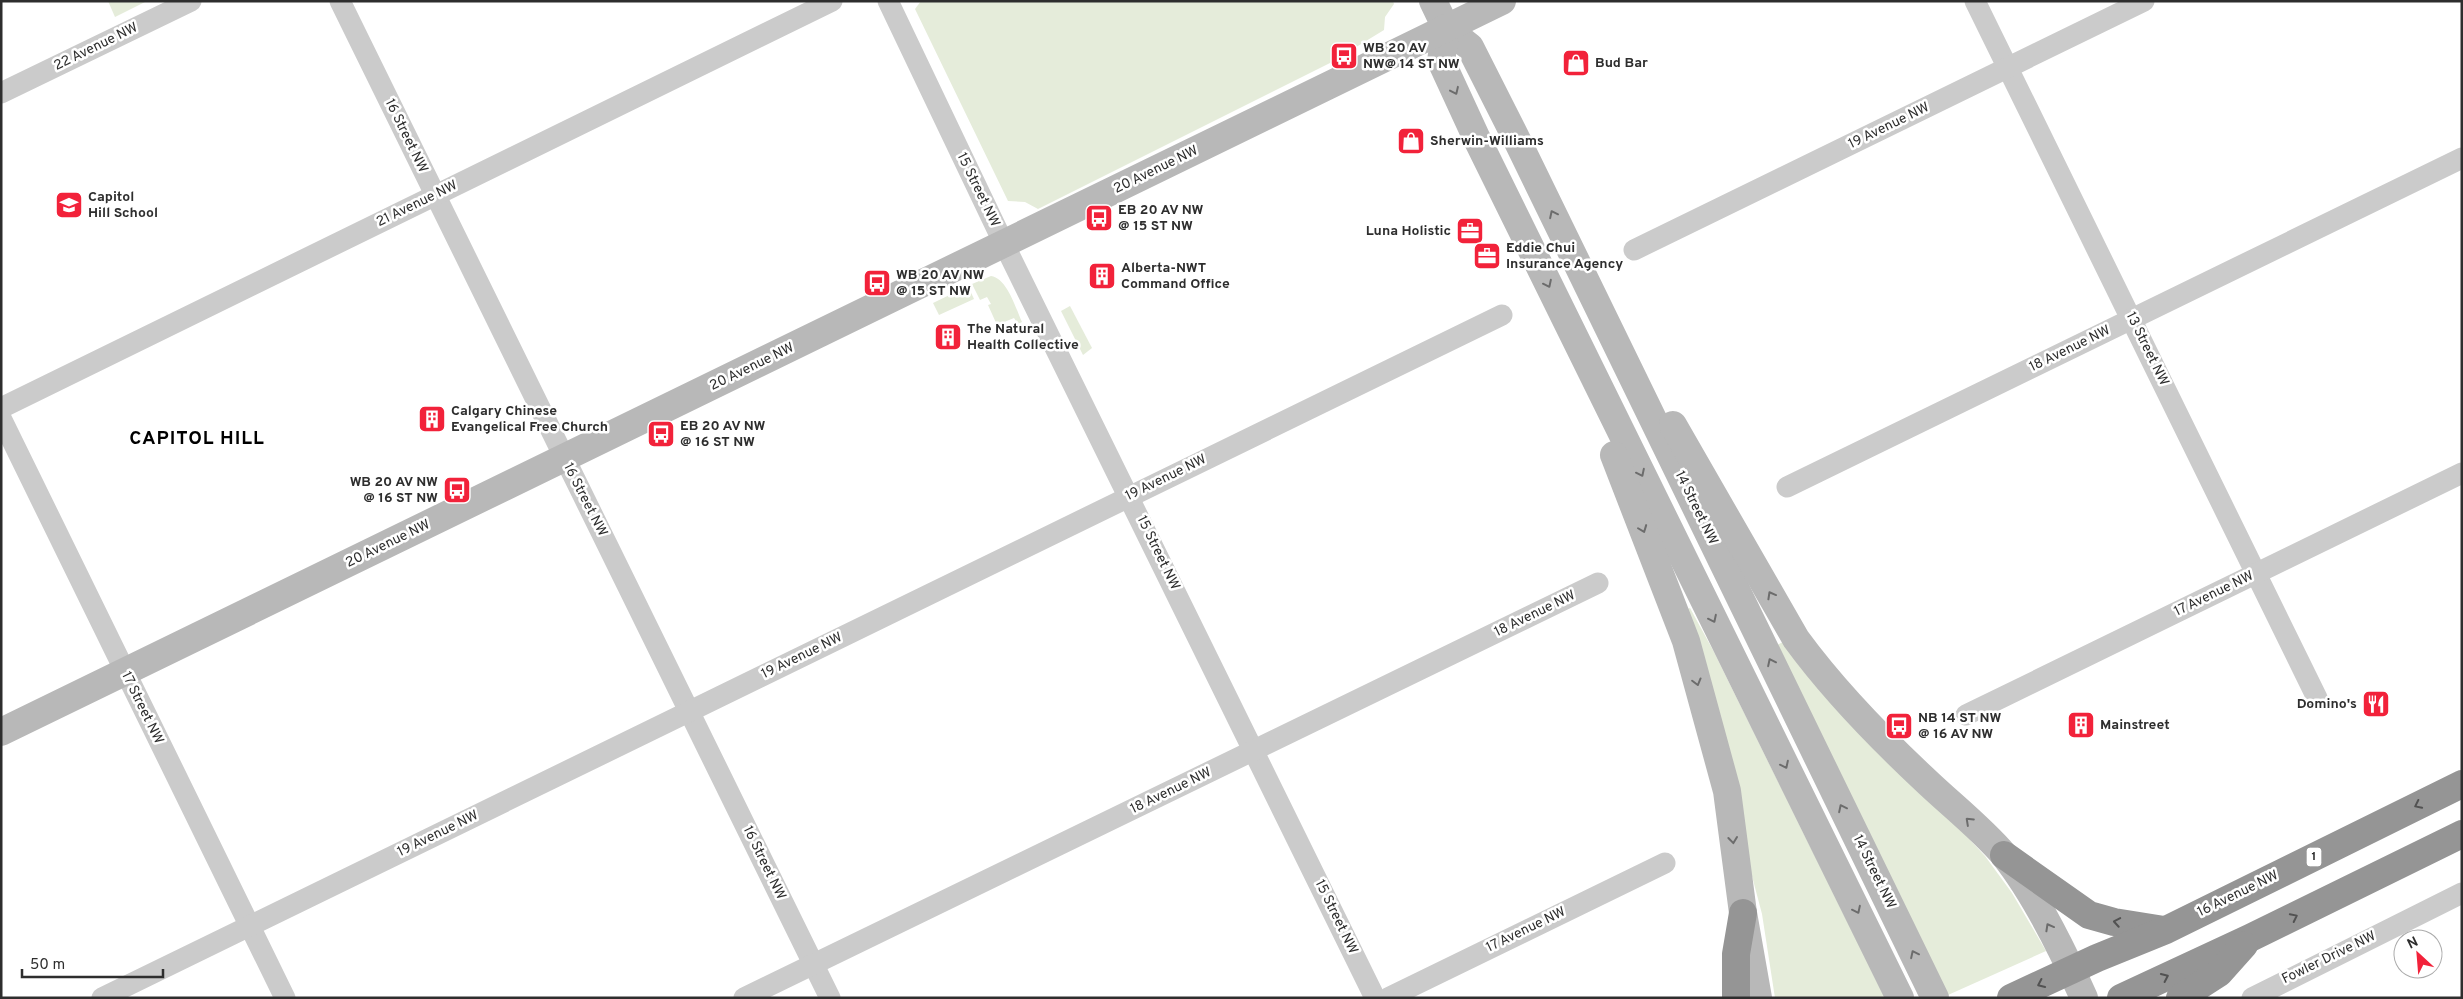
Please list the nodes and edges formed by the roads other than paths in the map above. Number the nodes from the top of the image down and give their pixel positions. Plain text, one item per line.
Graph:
1 (191, 1) edge
2 (340, 1) edge
3 (832, 1) edge
4 (888, 1) edge
5 (1433, 1) edge
6 (1502, 1) edge
7 (1975, 1) edge
8 (2144, 1) edge
9 (1446, 28) junction
10 (2008, 68) junction
11 (1, 93) edge
12 (2462, 158) edge
13 (435, 195) junction
14 (1004, 244) junction
15 (1634, 250) dead end
16 (1502, 315) dead end
17 (2132, 319) junction
18 (1605, 321) junction
19 (1573, 335) junction
20 (1, 408) edge
21 (1, 418) edge
22 (564, 459) junction
23 (2462, 473) edge
24 (1787, 487) dead end
25 (1130, 496) junction
26 (2257, 573) junction
27 (1598, 583) dead end
28 (124, 672) junction
29 (2317, 698) dead end
30 (690, 711) junction
31 (1966, 715) dead end
32 (1, 732) edge
33 (1253, 751) junction
34 (2462, 784) edge
35 (2462, 834) edge
36 (2004, 856) junction
37 (1665, 863) dead end
38 (2462, 893) edge
39 (1743, 913) junction
40 (249, 926) junction
41 (2166, 930) junction
42 (2250, 938) junction
43 (813, 963) junction
44 (2071, 970) junction
45 (102, 998) edge
46 (285, 998) edge
47 (744, 998) edge
48 (830, 998) edge
49 (1376, 998) edge
50 (1388, 998) edge
51 (1736, 998) edge
52 (1758, 998) edge
53 (1900, 998) edge
54 (1935, 998) edge
55 (2011, 998) edge
56 (2084, 998) edge
57 (2121, 998) edge
58 (2180, 998) edge
59 (2252, 998) edge

1 - 11 street, 22 Avenue NW
2 - 13 street, 16 Street NW
3 - 13 street, 21 Avenue NW
4 - 14 street, 15 Street NW
5 - 9 main road, 14 Street NW
6 - 9 main road, 20 Avenue NW
7 - 10 street, 13 Street NW
8 - 10 street, 19 Avenue NW
9 - 14 main road, 20 Avenue NW
18 -> 9 main road, 14 Street NW
9 -> 19 main road
10 - 15 street, 19 Avenue NW
10 - 17 street, 13 Street NW
12 - 17 street, 18 Avenue NW
13 - 20 street, 21 Avenue NW
13 - 22 street, 16 Street NW
14 - 22 main road, 20 Avenue NW
14 - 25 street, 15 Street NW
16 - 25 street, 19 Avenue NW
17 - 24 street, 18 Avenue NW
17 - 26 street, 13 Street NW
36 -> 18 main road
54 -> 18 main road, 14 Street NW
19 -> 39 main road
19 -> 53 main road
21 - 28 street, 17 Street NW
22 - 28 main road, 20 Avenue NW
22 - 30 street, 16 Street NW
23 - 26 street, 17 Avenue NW
25 - 30 street, 19 Avenue NW
25 - 33 street, 15 Street NW
26 - 29 street, 13 Street NW
26 - 31 street, 17 Avenue NW
27 - 33 street, 18 Avenue NW
28 - 32 main road, 20 Avenue NW
28 - 40 street, 17 Street NW
30 - 40 street, 19 Avenue NW
30 - 43 street, 16 Street NW
33 - 43 street, 18 Avenue NW
33 - 49 street, 15 Street NW
34 -> 41 highway, 16 Avenue NW / 1
42 -> 35 highway
41 -> 36 highway
44 -> 36 main road
37 - 50 street, 17 Avenue NW
38 - 59 street, Fowler Drive NW
39 - 51 highway
39 - 52 main road
40 - 45 street, 19 Avenue NW
40 - 46 street, 17 Street NW
41 - 44 highway, 16 Avenue NW / 1
57 -> 42 highway
42 - 58 highway
43 - 47 street, 18 Avenue NW
43 - 48 street, 16 Street NW
44 -> 55 highway, 16 Avenue NW / 1
44 - 56 main road

